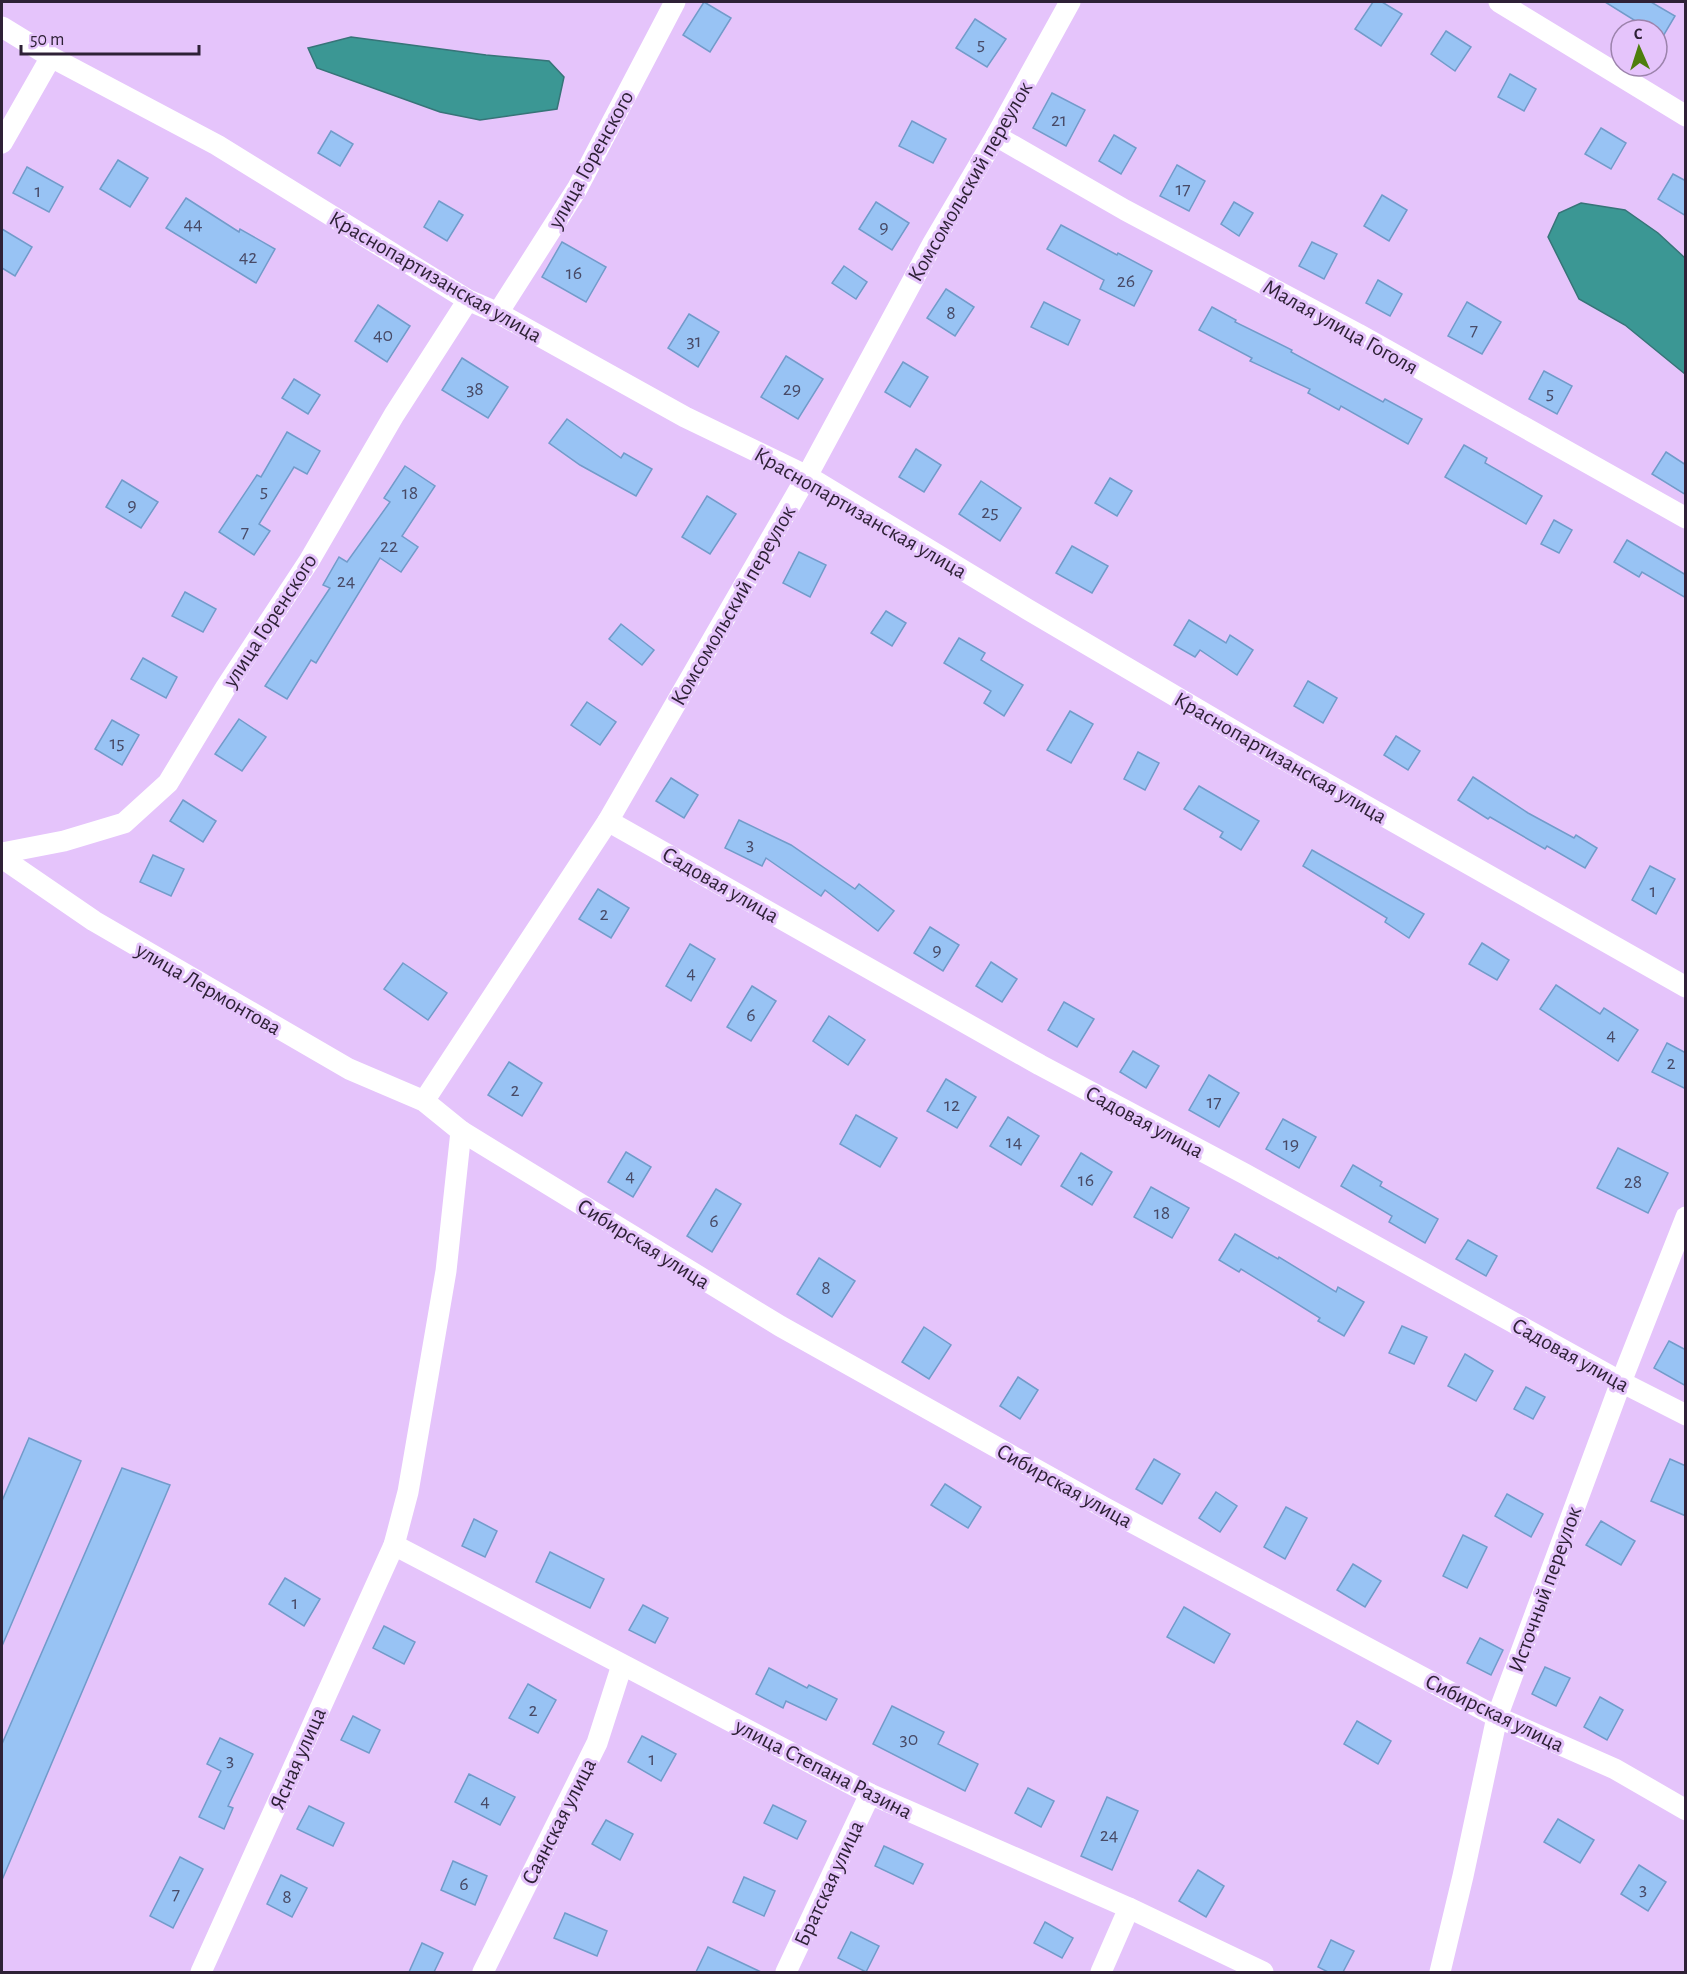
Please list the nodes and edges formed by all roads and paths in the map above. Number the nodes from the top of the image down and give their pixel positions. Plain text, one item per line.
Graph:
1 (675, 2) edge
2 (1070, 2) edge
3 (1499, 2) edge
4 (2, 27) edge
5 (51, 57) junction
6 (1686, 116) edge
7 (996, 136) junction
8 (2, 143) edge
9 (468, 300) junction
10 (498, 313) junction
11 (807, 476) junction
12 (1686, 519) edge
13 (608, 821) junction
14 (2, 853) edge
15 (2, 858) edge
16 (1686, 987) edge
17 (424, 1101) junction
18 (461, 1131) junction
19 (1686, 1216) edge
20 (1621, 1382) junction
21 (1686, 1415) edge
22 (394, 1545) junction
23 (622, 1665) junction
24 (1497, 1717) junction
25 (870, 1794) junction
26 (1686, 1810) edge
27 (1129, 1908) junction
28 (201, 1972) edge
29 (483, 1972) edge
30 (786, 1972) edge
31 (1101, 1972) edge
32 (1263, 1972) edge
33 (1440, 1972) edge

1 - 10 street, улица Горенского
2 - 7 street, Комсомольский переулок
3 - 6 street
4 - 5 street, Краснопартизанская улица
5 - 8 street
5 - 9 street, Краснопартизанская улица
7 - 11 street, Комсомольский переулок
7 - 12 street, Малая улица Гоголя
9 - 10 street, Краснопартизанская улица
9 - 14 street, улица Горенского
10 - 11 street, Краснопартизанская улица
11 - 13 street, Комсомольский переулок
11 - 16 street, Краснопартизанская улица
13 - 17 street, Комсомольский переулок
13 - 20 street, Садовая улица
15 - 17 street, улица Лермонтова
17 - 18 street, улица Лермонтова
18 - 22 street, Ясная улица
18 - 24 street, Сибирская улица
19 - 20 street, Источный переулок
20 - 21 street, Садовая улица
20 - 24 street, Источный переулок
22 - 23 street, улица Степана Разина
22 - 28 street, Ясная улица
23 - 25 street, улица Степана Разина
23 - 29 street, Саянская улица
24 - 26 street, Сибирская улица
24 - 33 street, Источный переулок
25 - 27 street, улица Степана Разина
25 - 30 street, Братская улица
27 - 31 street
27 - 32 street, улица Степана Разина

